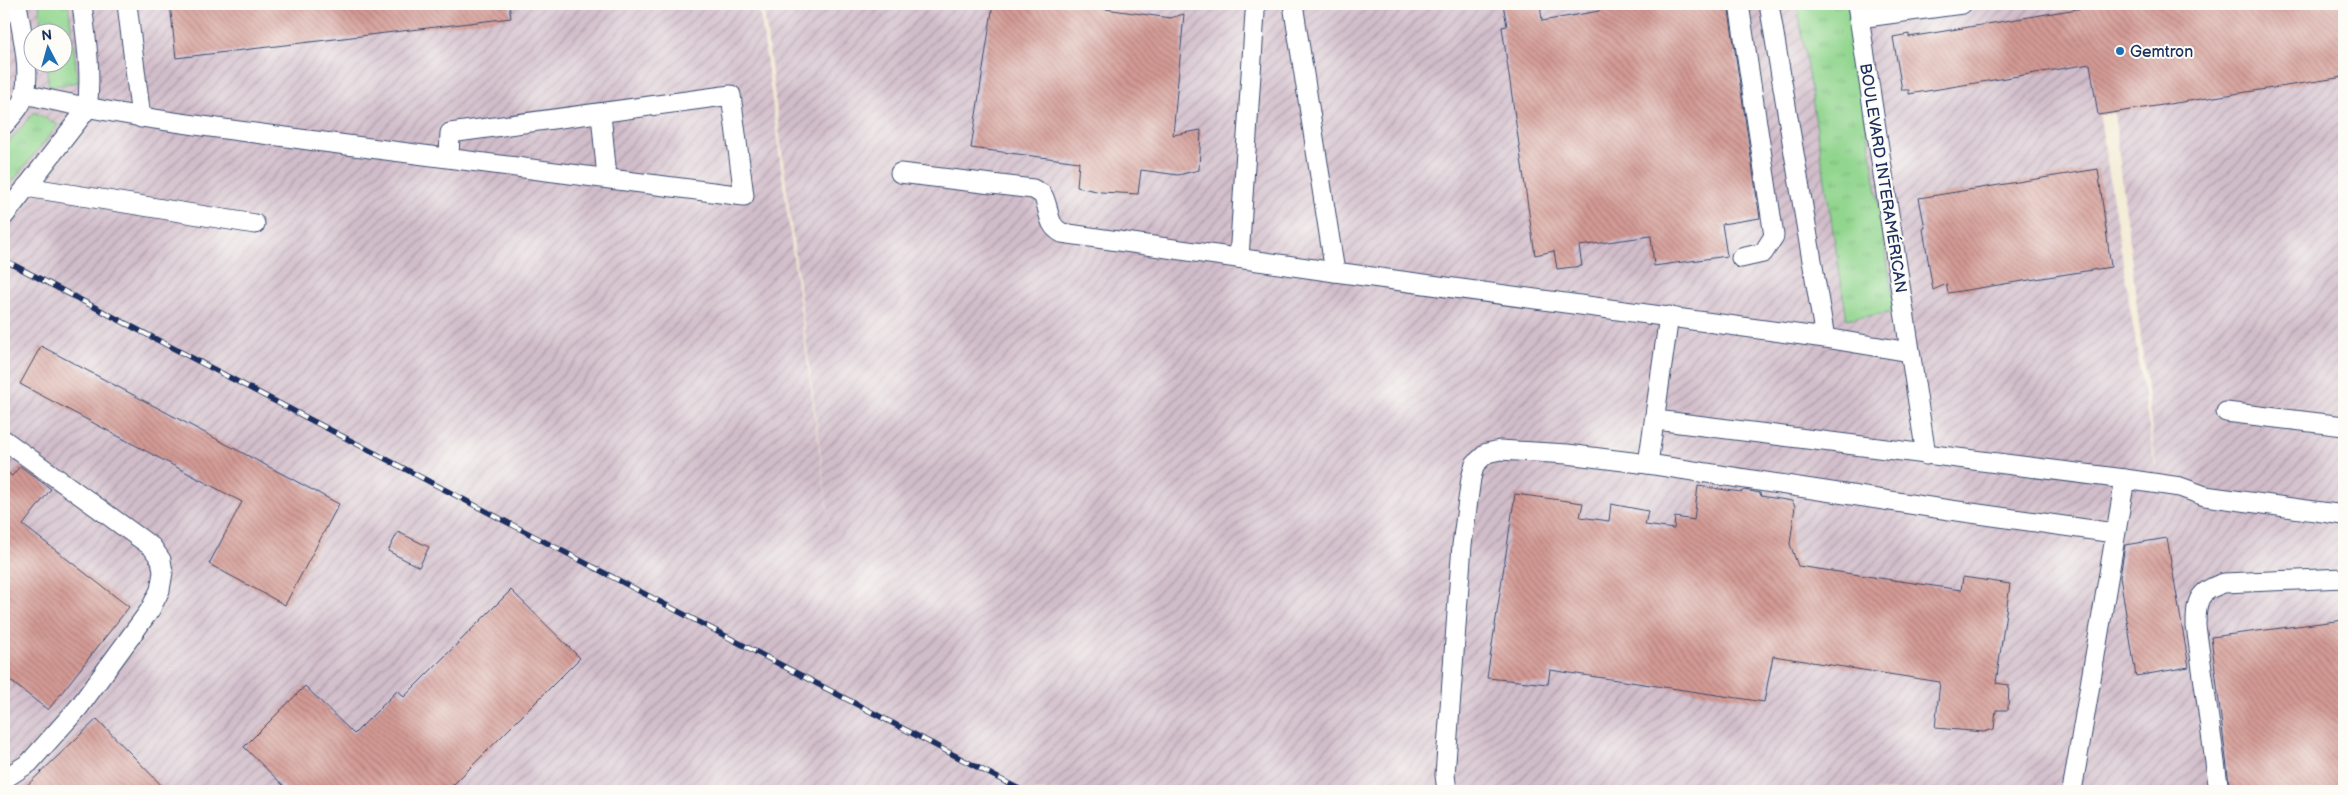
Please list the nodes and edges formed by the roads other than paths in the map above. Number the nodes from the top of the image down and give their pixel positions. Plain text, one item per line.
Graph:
1 (17, 4) edge
2 (82, 4) edge
3 (127, 4) edge
4 (1293, 4) edge
5 (1739, 4) edge
6 (1769, 4) edge
7 (1962, 4) edge
8 (1858, 11) edge
9 (1255, 13) dead end
10 (25, 94) junction
11 (86, 109) junction
12 (601, 114) junction
13 (141, 118) junction
14 (4, 125) edge
15 (449, 158) junction
16 (900, 173) dead end
17 (607, 178) junction
18 (26, 187) junction
19 (4, 216) edge
20 (255, 224) dead end
21 (1239, 258) junction
22 (1741, 258) dead end
23 (1335, 272) junction
24 (1669, 316) junction
25 (1825, 338) junction
26 (1910, 352) junction
27 (2226, 412) dead end
28 (1656, 420) junction
29 (2344, 426) edge
30 (4, 440) edge
31 (1926, 456) junction
32 (1648, 464) junction
33 (2125, 479) junction
34 (2344, 515) edge
35 (2114, 533) junction
36 (2344, 578) edge
37 (4, 779) edge
38 (1447, 791) edge
39 (2072, 791) edge
40 (2219, 791) edge

1 - 10 street
2 - 11 street
3 - 13 street
4 - 23 street
5 - 22 street
6 - 25 street
7 - 8 street
8 - 26 street, BOULEVARD INTERAMÉRICAN
9 - 21 street
10 - 11 street
10 - 14 street
11 - 13 street
11 - 18 street
12 - 15 street
12 - 17 street
12 - 17 street
13 - 15 street
15 - 17 street
16 - 21 street
18 - 19 street
18 - 20 street
21 - 23 street
23 - 24 street
24 - 25 street
24 - 28 street
25 - 26 street
26 - 31 street, BOULEVARD INTERAMÉRICAN
27 - 29 street
28 - 31 street
28 - 32 street
30 - 37 street
31 - 33 street
32 - 35 street
32 - 38 street
33 - 34 street
33 - 35 street
35 - 39 street
36 - 40 street

